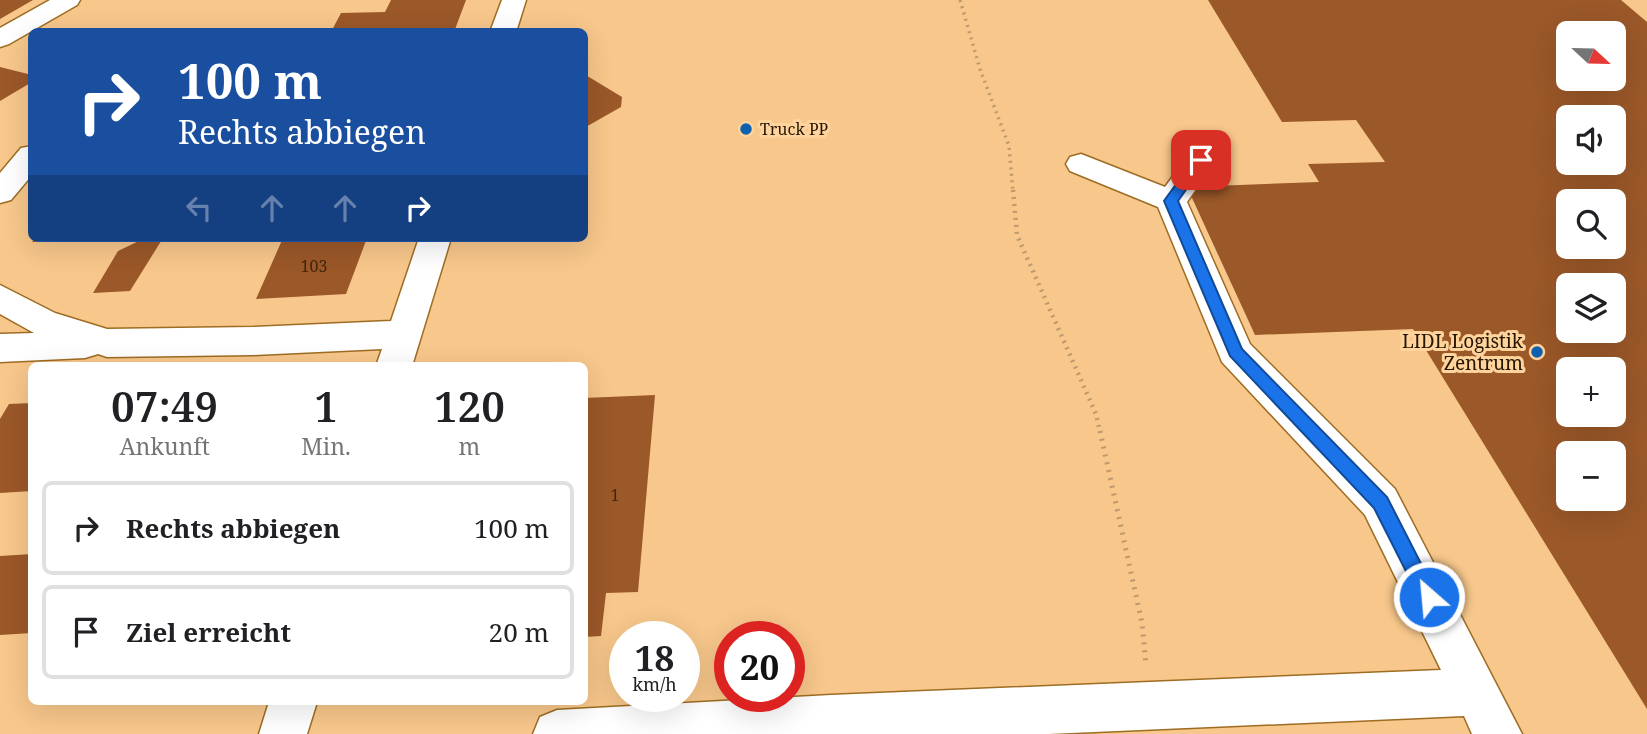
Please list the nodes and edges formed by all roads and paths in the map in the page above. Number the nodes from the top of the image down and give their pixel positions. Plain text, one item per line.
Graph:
1 (68, 0) edge
2 (514, 0) edge
3 (960, 0) edge
4 (504, 28) edge
5 (0, 39) edge
6 (28, 160) edge
7 (1201, 160) dead end
8 (1081, 164) dead end
9 (0, 193) edge
10 (1171, 201) junction
11 (434, 242) edge
12 (0, 298) edge
13 (107, 343) junction
14 (0, 348) edge
15 (399, 350) edge
16 (1477, 692) junction
17 (1149, 704) junction
18 (292, 705) edge
19 (841, 726) edge
20 (631, 732) edge
21 (283, 734) edge
22 (557, 734) edge
23 (1498, 734) edge

1 - 5 street
2 - 4 street
3 - 17 path
6 - 9 street
7 - 10 street
8 - 10 street
10 - 16 street
11 - 15 street
12 - 13 street
13 - 14 street
13 - 15 street
16 - 17 street
16 - 23 street
17 - 19 street
18 - 21 street
19 - 20 street
20 - 22 street

